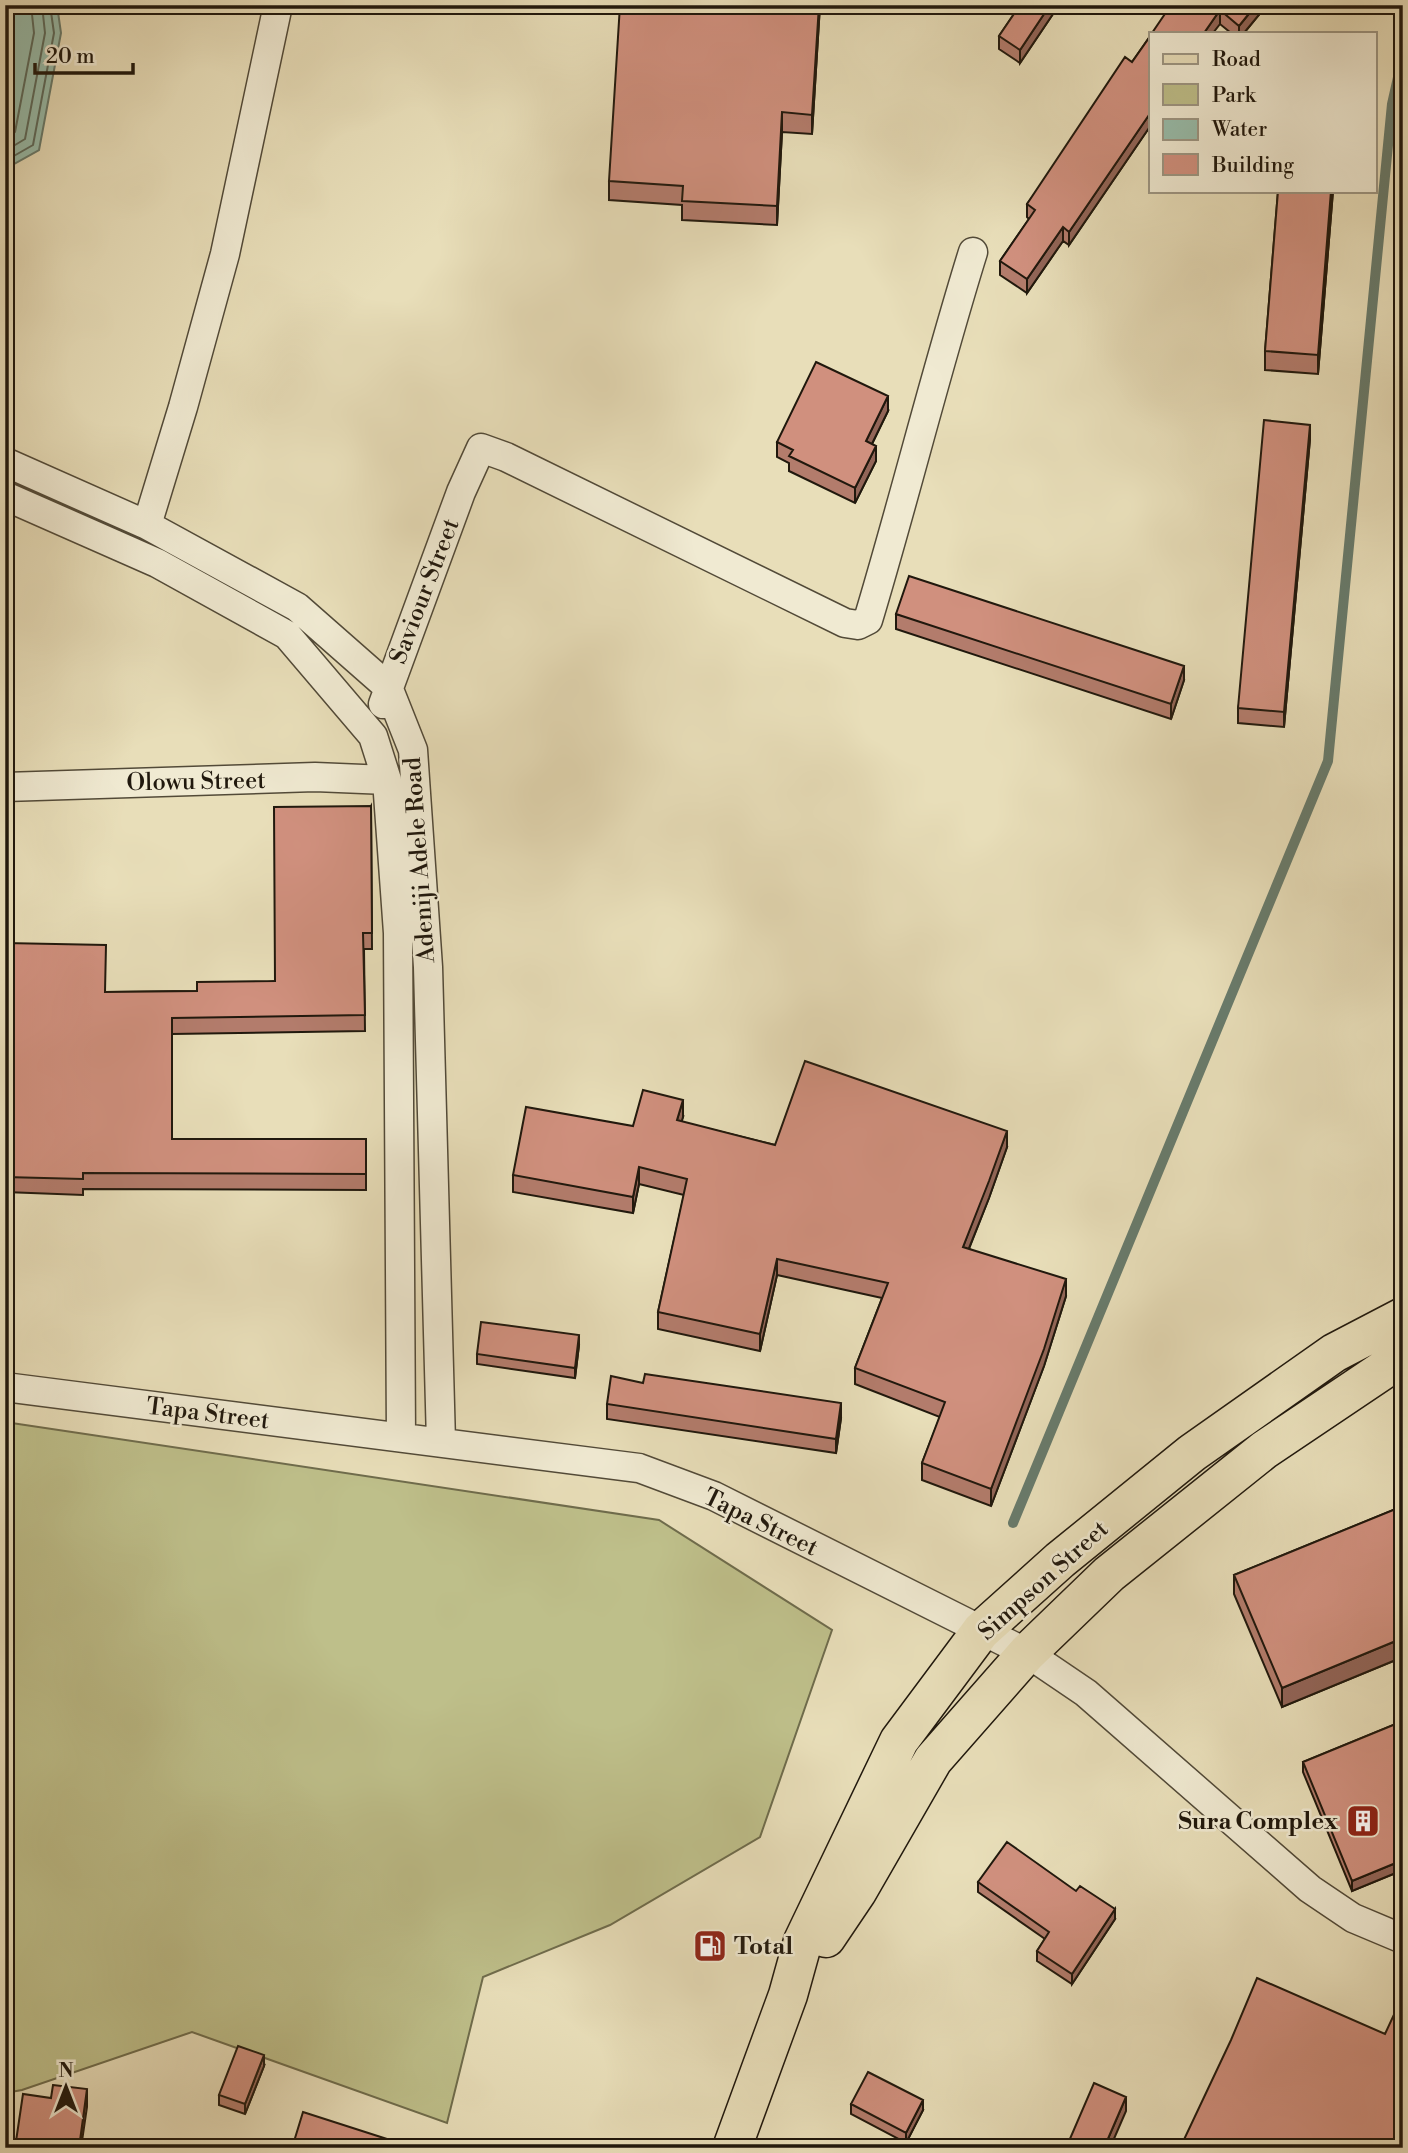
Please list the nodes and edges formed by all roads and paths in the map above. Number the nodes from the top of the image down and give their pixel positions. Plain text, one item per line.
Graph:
1 (278, 5) edge
2 (973, 252) dead end
3 (5, 462) edge
4 (5, 496) edge
5 (147, 525) junction
6 (388, 687) junction
7 (373, 736) junction
8 (387, 780) junction
9 (5, 787) edge
10 (1403, 1317) edge
11 (1403, 1360) edge
12 (5, 1387) edge
13 (401, 1437) junction
14 (441, 1441) junction
15 (981, 1631) junction
16 (1027, 1653) junction
17 (1403, 1939) edge
18 (788, 1995) junction
19 (732, 2148) edge

1 - 5 street
2 - 6 street, Saviour Street
3 - 5 street, Adeniji Adele Road
4 - 7 street, Adeniji Adele Road
5 - 6 street, Adeniji Adele Road
6 - 7 street, Saviour Street
6 - 14 street, Adeniji Adele Road
7 - 8 street, Adeniji Adele Road
8 - 9 street, Olowu Street
8 - 13 street, Adeniji Adele Road
10 - 15 main road, Simpson Street
11 - 16 main road
12 - 13 street, Tapa Street
13 - 14 street, Tapa Street
14 - 15 street, Tapa Street
15 - 16 street, Tapa Street
15 - 18 main road, Simpson Street
16 - 17 street, Tapa Street
16 - 18 main road
18 - 19 main road, Simpson Street

